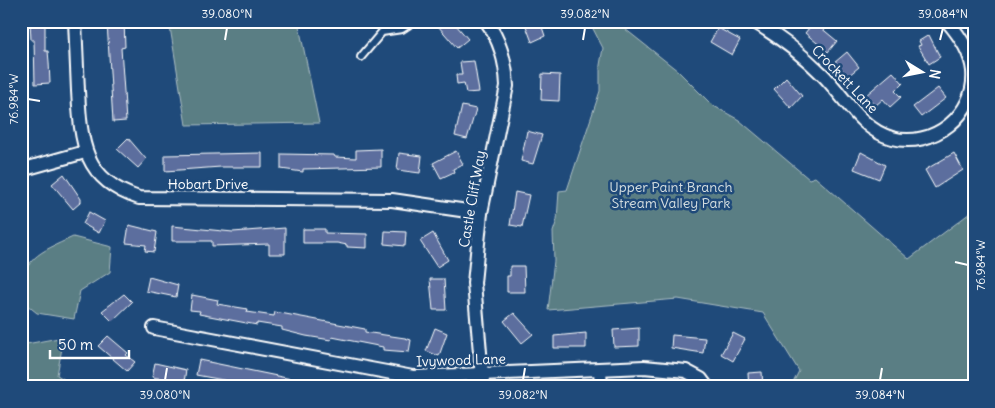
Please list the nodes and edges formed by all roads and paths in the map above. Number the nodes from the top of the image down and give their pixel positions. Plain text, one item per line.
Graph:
1 (75, 21) edge
2 (414, 21) edge
3 (486, 21) edge
4 (753, 21) edge
5 (947, 21) edge
6 (361, 57) dead end
7 (85, 152) junction
8 (21, 170) edge
9 (481, 213) junction
10 (154, 328) dead end
11 (600, 369) junction
12 (482, 381) edge
13 (601, 387) edge
14 (707, 387) edge

1 - 7 street, Hobart Drive
2 - 6 lane
3 - 9 street, Castle Cliff Way
4 - 5 street, Crockett Lane
7 - 8 street
7 - 9 street, Hobart Drive
9 - 12 street, Castle Cliff Way
10 - 12 street, Ivywood Lane
11 - 12 street, Ivywood Lane
11 - 13 street
11 - 14 street, Ivywood Lane

